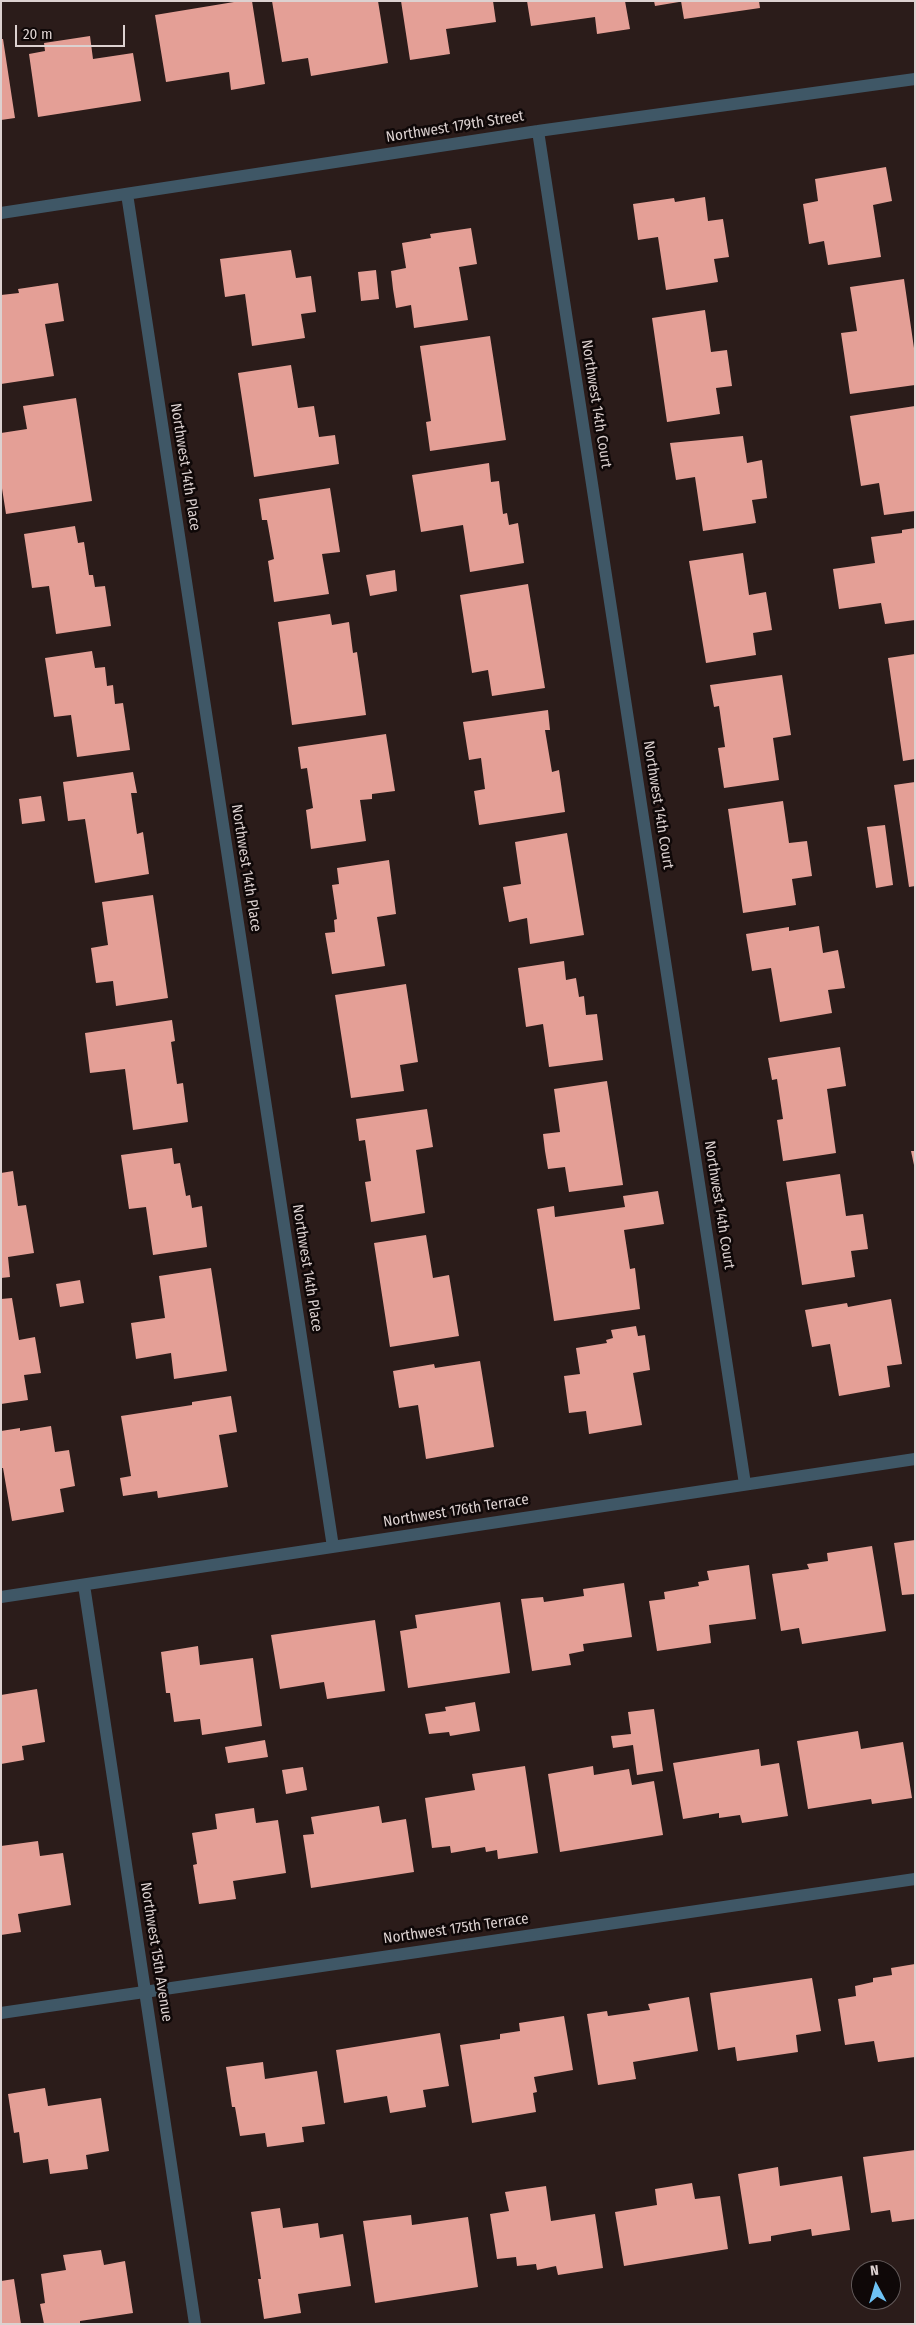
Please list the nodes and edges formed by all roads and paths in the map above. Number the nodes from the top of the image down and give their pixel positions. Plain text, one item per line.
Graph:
1 (915, 79) edge
2 (538, 130) junction
3 (127, 194) junction
4 (1, 213) edge
5 (915, 1458) edge
6 (745, 1484) junction
7 (333, 1547) junction
8 (84, 1585) junction
9 (1, 1597) edge
10 (915, 1879) edge
11 (146, 1990) junction
12 (1, 2013) edge
13 (195, 2324) edge

1 - 2 street, Northwest 179th Street
2 - 3 street, Northwest 179th Street
2 - 6 street, Northwest 14th Court
3 - 4 street, Northwest 179th Street
3 - 7 street, Northwest 14th Place
5 - 6 street, Northwest 176th Terrace
6 - 7 street, Northwest 176th Terrace
7 - 8 street, Northwest 176th Terrace
8 - 9 street, Northwest 176th Terrace
8 - 11 street, Northwest 15th Avenue
10 - 11 street, Northwest 175th Terrace
11 - 12 street, Northwest 175th Terrace
11 - 13 street, Northwest 15th Avenue

